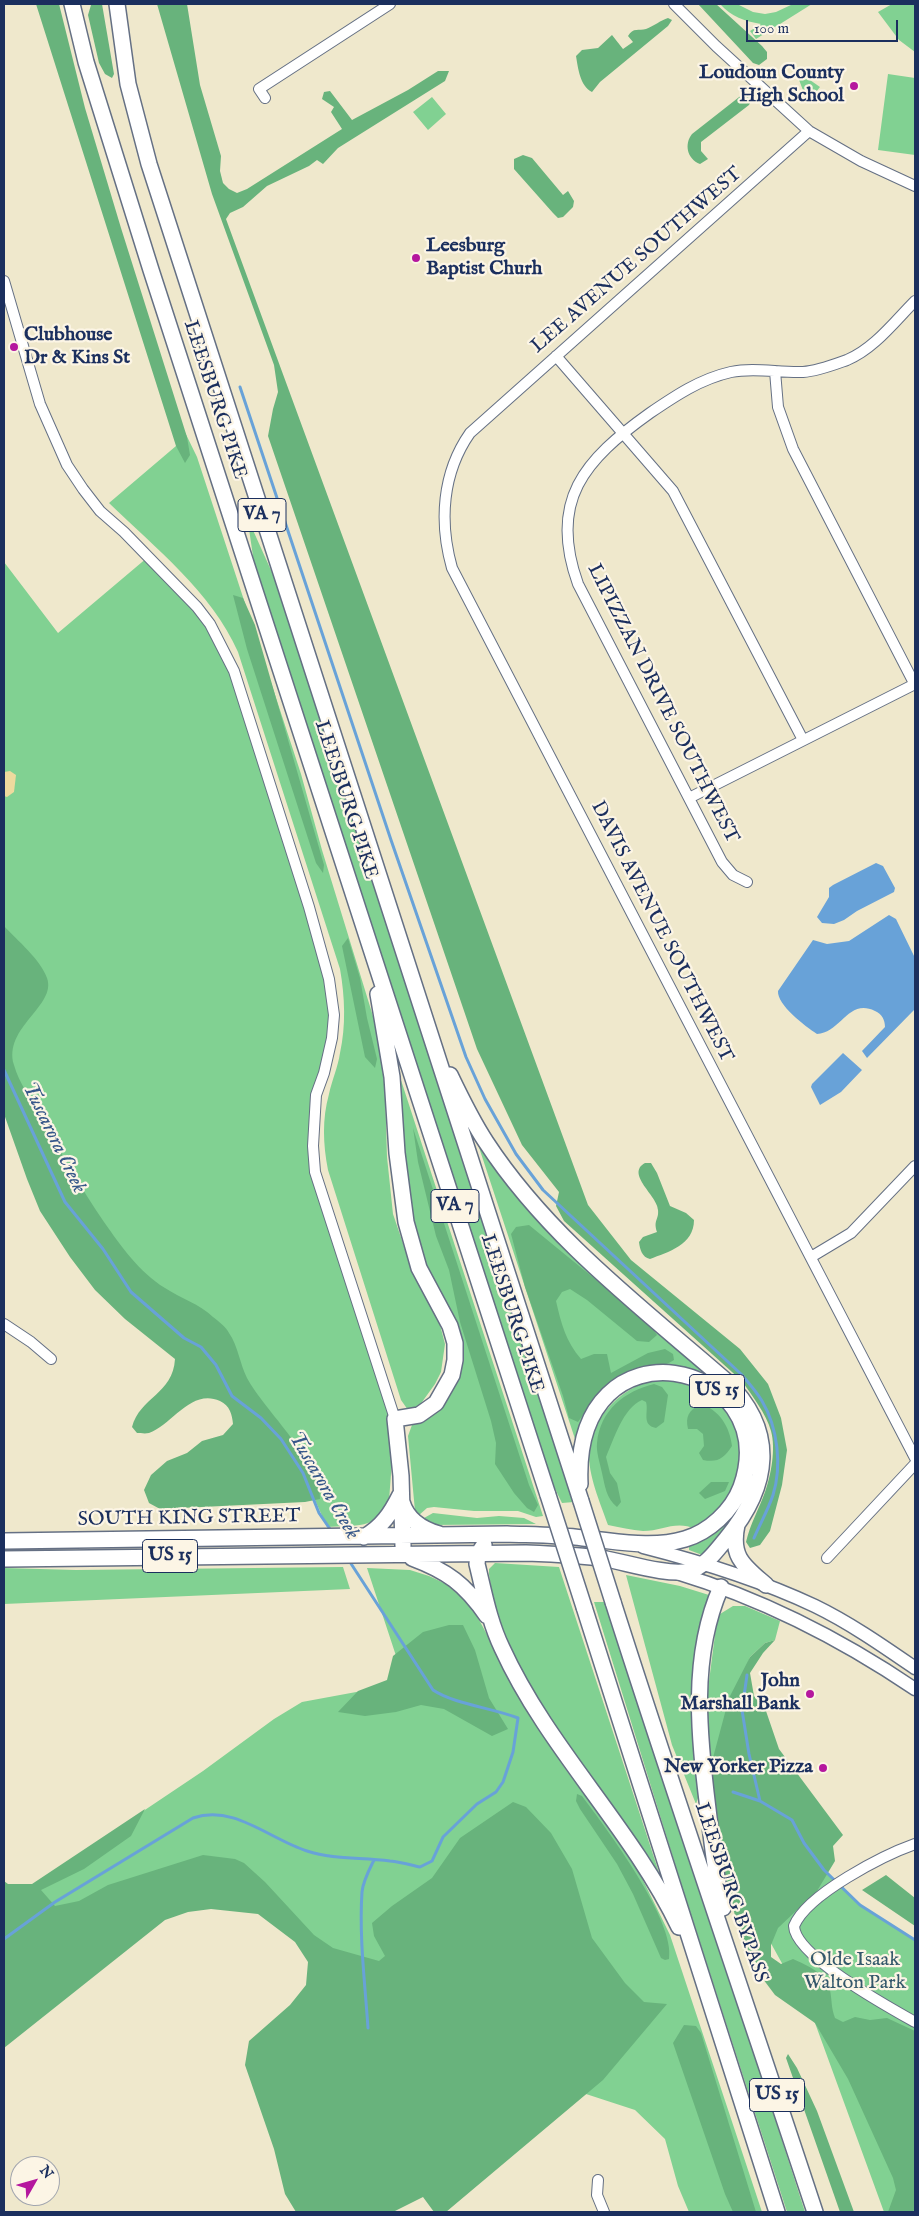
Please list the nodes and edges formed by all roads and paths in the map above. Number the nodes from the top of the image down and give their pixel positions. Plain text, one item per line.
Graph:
1 (72, 4) edge
2 (117, 4) edge
3 (390, 4) edge
4 (674, 4) edge
5 (264, 98) dead end
6 (809, 132) junction
7 (915, 186) edge
8 (4, 281) edge
9 (915, 301) edge
10 (556, 356) junction
11 (775, 371) junction
12 (487, 416) joint
13 (622, 433) junction
14 (915, 684) edge
15 (803, 740) junction
16 (689, 798) junction
17 (747, 882) dead end
18 (362, 916) junction
19 (425, 1022) junction
20 (915, 1166) edge
21 (811, 1257) junction
22 (4, 1324) edge
23 (51, 1360) dead end
24 (395, 1419) junction
25 (915, 1458) edge
26 (915, 1464) edge
27 (400, 1496) junction
28 (581, 1501) junction
29 (737, 1525) junction
30 (507, 1534) junction
31 (402, 1536) junction
32 (445, 1536) junction
33 (364, 1537) junction
34 (4, 1541) edge
35 (636, 1545) junction
36 (478, 1554) junction
37 (403, 1555) junction
38 (827, 1558) dead end
39 (4, 1559) edge
40 (704, 1564) junction
41 (677, 1573) junction
42 (766, 1585) junction
43 (721, 1587) junction
44 (492, 1625) junction
45 (915, 1668) edge
46 (915, 1689) edge
47 (915, 1844) edge
48 (738, 1978) junction
49 (708, 1990) junction
50 (915, 2022) edge
51 (598, 2180) dead end
52 (604, 2212) edge
53 (777, 2212) edge
54 (815, 2212) edge

1 - 18 highway, LEESBURG PIKE / VA 7
2 - 19 highway, LEESBURG PIKE / VA 7
3 - 5 street
4 - 6 street
6 - 7 street
6 - 10 street, LEE AVENUE SOUTHWEST
8 - 24 street
9 - 11 street, LIPIZZAN DRIVE SOUTHWEST
10 - 12 street, LEE AVENUE SOUTHWEST
10 - 13 street
11 - 13 street, LIPIZZAN DRIVE SOUTHWEST
11 - 14 street
12 - 21 street, DAVIS AVENUE SOUTHWEST
13 - 15 street
13 - 16 street, LIPIZZAN DRIVE SOUTHWEST
14 - 15 street
15 - 16 street
16 - 17 street, LIPIZZAN DRIVE SOUTHWEST
18 - 24 highway
18 - 49 highway, LEESBURG PIKE / VA 7, bridge
19 - 28 highway, LEESBURG PIKE / VA 7
19 - 29 highway
20 - 21 street
21 - 25 street, DAVIS AVENUE SOUTHWEST
22 - 23 street
24 - 27 highway
26 - 38 street
27 - 31 highway
27 - 32 highway
27 - 33 highway
28 - 35 highway, US 15
28 - 48 highway, LEESBURG BYPASS / US 15, bridge
29 - 40 highway
29 - 42 highway
30 - 32 highway, SOUTH KING STREET / US 15
30 - 35 highway, SOUTH KING STREET / US 15
30 - 36 highway
31 - 32 highway, SOUTH KING STREET / US 15
31 - 33 highway, SOUTH KING STREET / US 15
31 - 37 highway
33 - 34 highway, SOUTH KING STREET / US 15
35 - 40 main road, SOUTH KING STREET
36 - 37 highway, SOUTH KING STREET
36 - 41 highway, SOUTH KING STREET
36 - 44 highway
37 - 39 highway, SOUTH KING STREET / US 15
37 - 44 highway
40 - 41 highway
40 - 42 main road, SOUTH KING STREET
41 - 43 main road, SOUTH KING STREET
42 - 45 main road, SOUTH KING STREET
43 - 46 main road, SOUTH KING STREET
43 - 48 highway
44 - 49 highway
47 - 50 street
48 - 54 highway, LEESBURG BYPASS / US 15
49 - 53 highway, US 15
51 - 52 street

